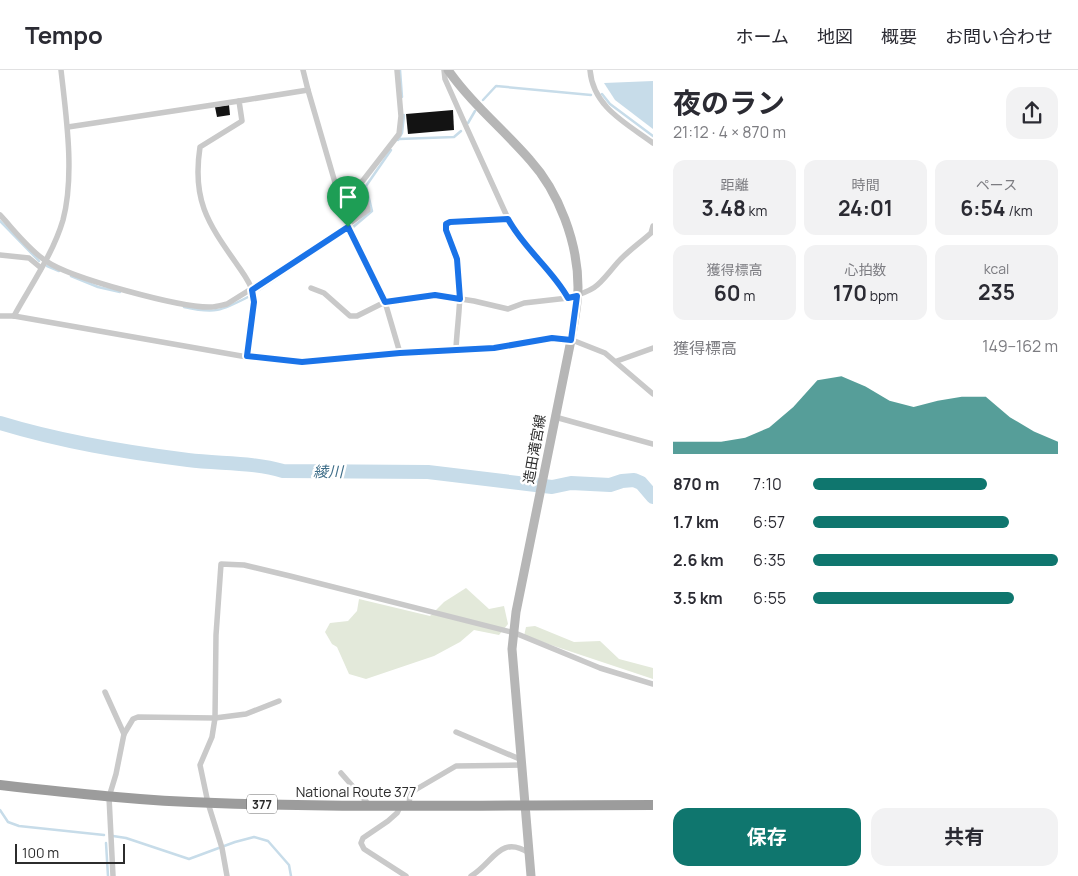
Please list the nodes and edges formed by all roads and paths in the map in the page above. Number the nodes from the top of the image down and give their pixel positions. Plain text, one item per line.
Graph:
1 (61, 70) edge
2 (303, 70) edge
3 (397, 70) edge
4 (444, 70) edge
5 (448, 70) edge
6 (590, 70) edge
7 (308, 90) junction
8 (239, 100) junction
9 (68, 127) junction
10 (653, 142) edge
11 (0, 215) edge
12 (508, 219) junction
13 (653, 226) edge
14 (348, 227) junction
15 (0, 255) edge
16 (44, 260) junction
17 (41, 268) junction
18 (311, 288) dead end
19 (252, 290) junction
20 (573, 297) junction
21 (460, 299) junction
22 (385, 302) junction
23 (0, 316) edge
24 (14, 316) junction
25 (571, 340) junction
26 (653, 348) edge
27 (456, 349) junction
28 (400, 353) junction
29 (247, 356) junction
30 (617, 361) junction
31 (653, 394) edge
32 (555, 417) junction
33 (653, 444) edge
34 (514, 633) junction
35 (653, 684) edge
36 (105, 692) dead end
37 (279, 701) dead end
38 (214, 718) junction
39 (456, 732) dead end
40 (124, 734) junction
41 (522, 763) junction
42 (341, 773) dead end
43 (0, 785) edge
44 (110, 797) junction
45 (208, 803) junction
46 (405, 805) junction
47 (525, 805) junction
48 (653, 805) edge
49 (370, 806) junction
50 (529, 853) junction
51 (113, 876) edge
52 (227, 876) edge
53 (406, 876) edge
54 (471, 876) edge
55 (531, 876) edge

1 - 9 street
2 - 7 street
3 - 14 street
4 - 12 street
5 - 20 main road, 造田滝宮線
6 - 10 street
7 - 8 street
7 - 14 street
8 - 9 street
8 - 19 street
9 - 16 street
11 - 16 street
12 - 20 street
12 - 21 street
13 - 20 street
14 - 19 street
14 - 22 street
15 - 17 street
16 - 17 street
16 - 19 street
17 - 24 street
18 - 22 street
19 - 29 street
20 - 21 street
20 - 25 main road, 造田滝宮線
21 - 22 street
21 - 27 street
22 - 28 street
23 - 24 street
24 - 29 street
25 - 27 street
25 - 30 street
25 - 32 main road, 造田滝宮線
26 - 30 street
27 - 28 street
28 - 29 street
30 - 31 street
32 - 33 street
32 - 34 main road, 造田滝宮線
34 - 35 street
34 - 38 street
34 - 41 main road, 造田滝宮線
36 - 40 street
37 - 38 street
38 - 40 street
38 - 45 street
39 - 41 street
40 - 44 street
41 - 46 street
41 - 47 main road, 造田滝宮線
42 - 49 street
43 - 44 highway, National Route 377 / 377
44 - 45 highway, National Route 377 / 377
44 - 51 street
45 - 49 highway, National Route 377 / 377
45 - 52 street
46 - 47 highway, National Route 377 / 377
46 - 49 highway, National Route 377 / 377
46 - 53 street
47 - 48 highway, National Route 377 / 377
47 - 50 main road, 造田滝宮線
50 - 54 street
50 - 55 main road, 造田滝宮線

